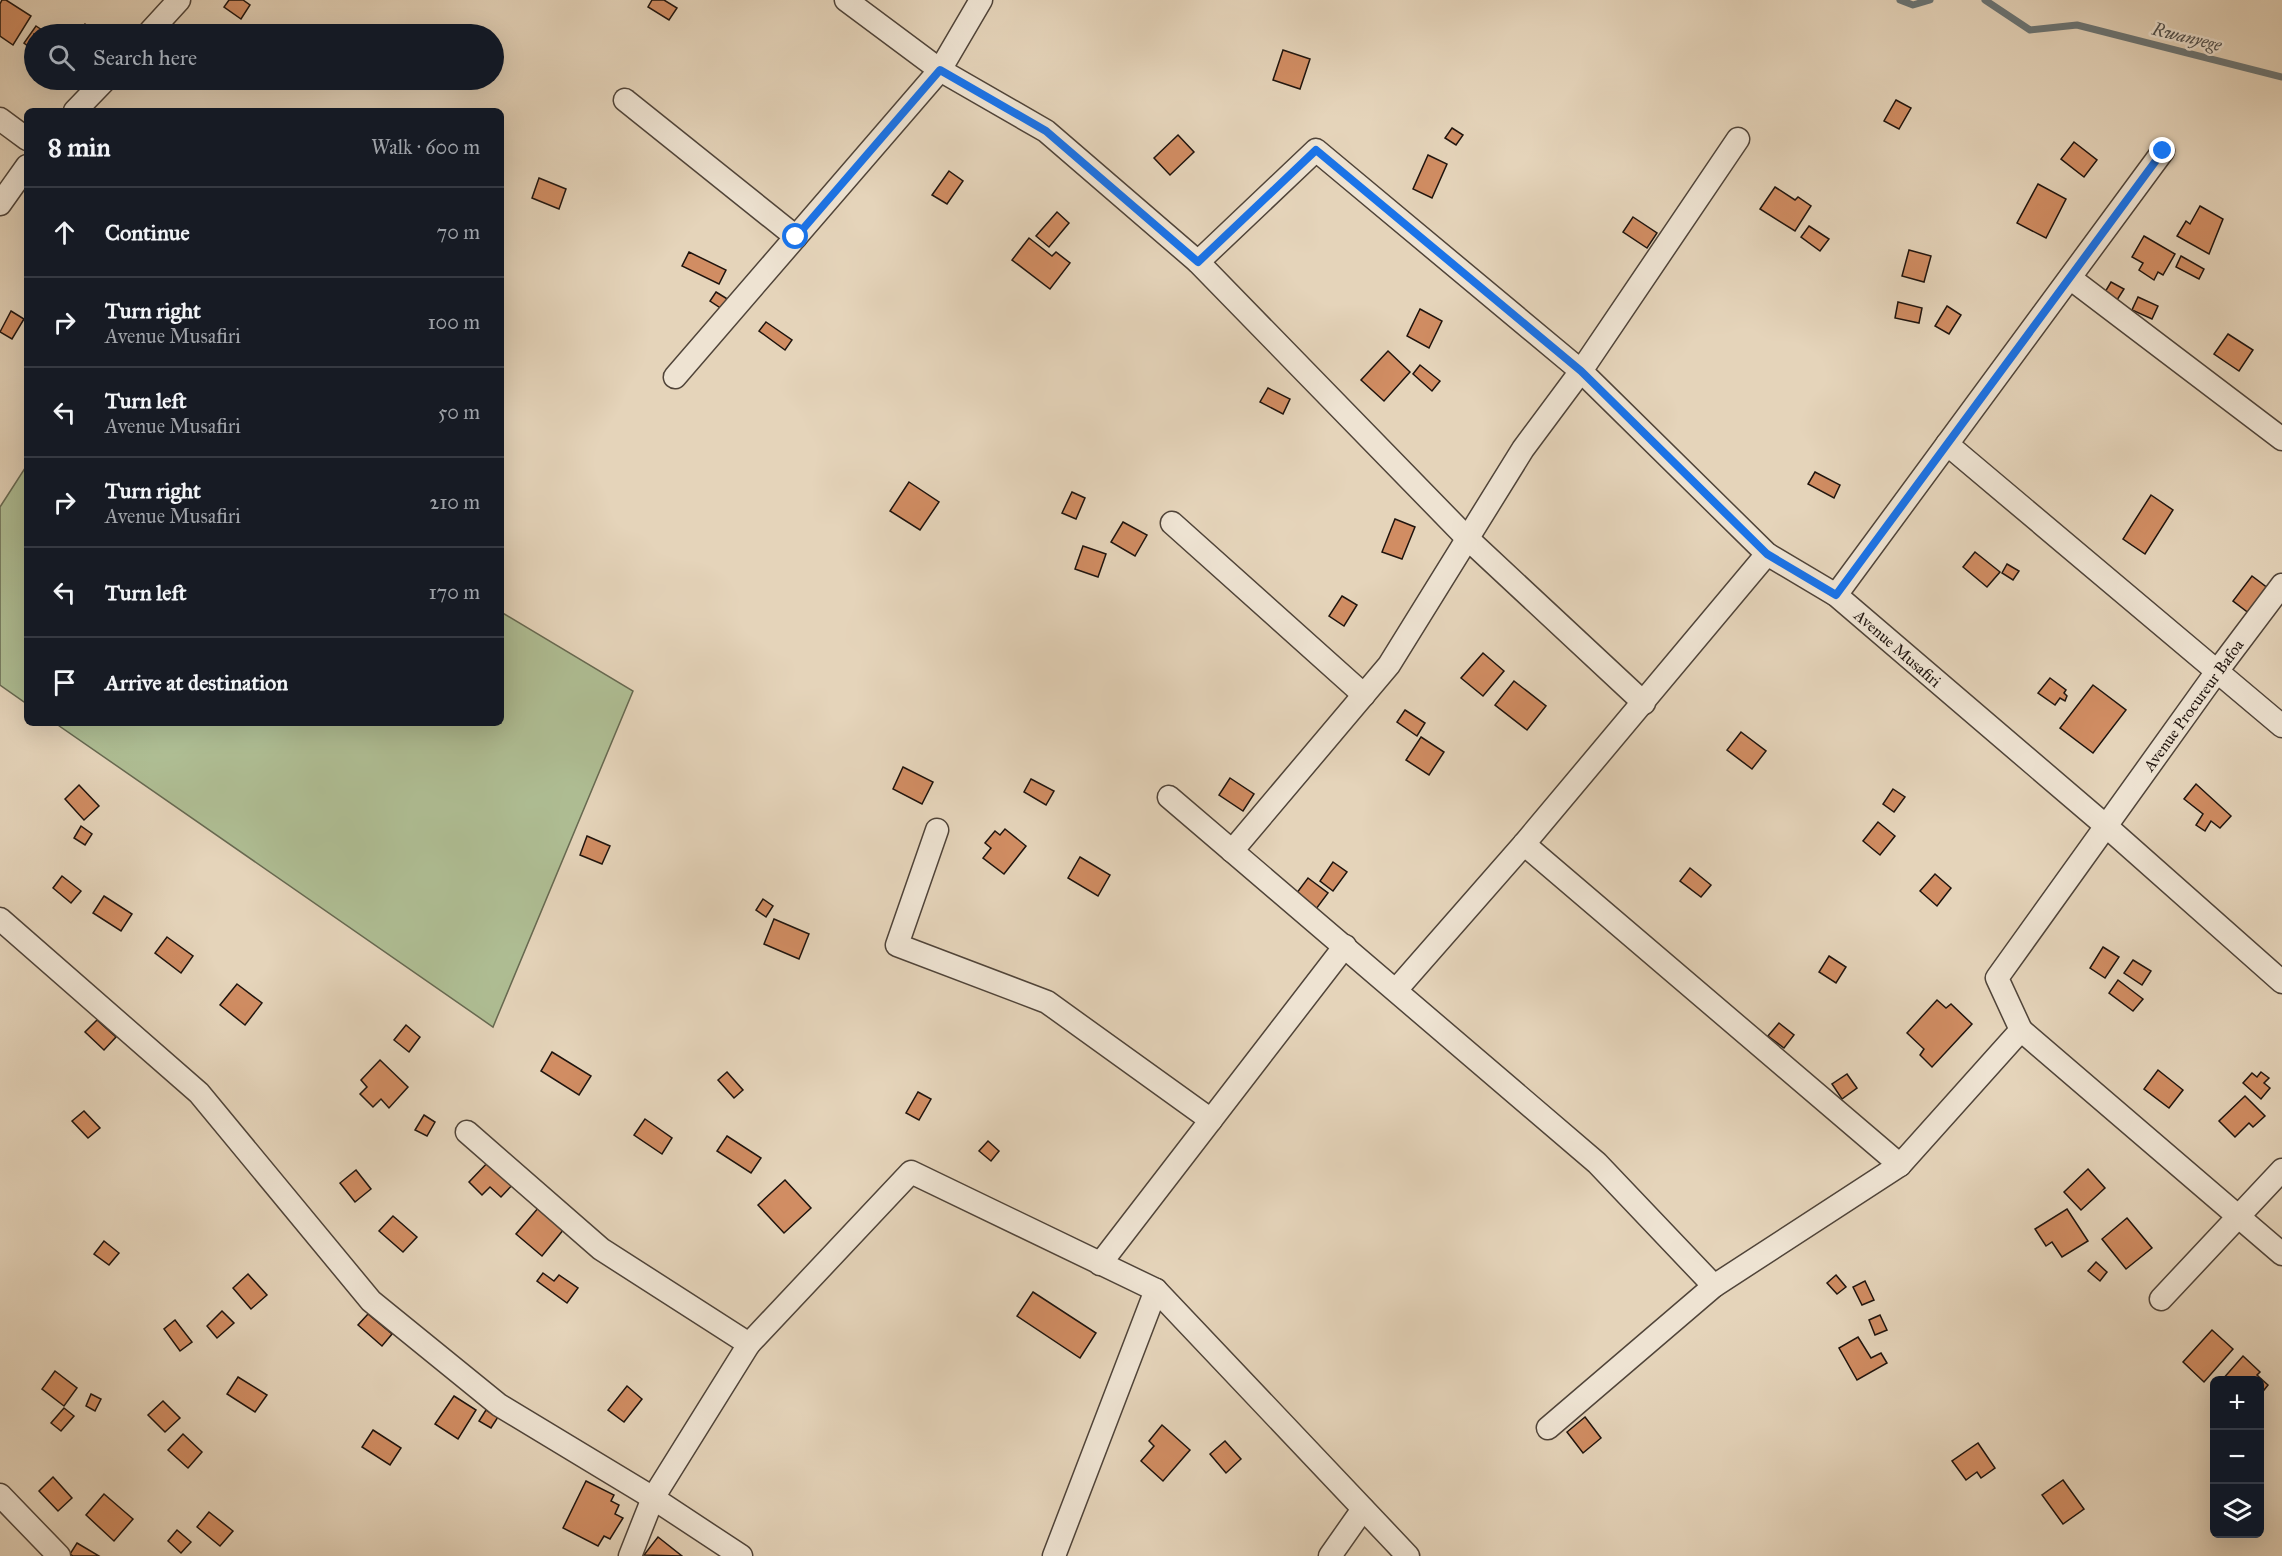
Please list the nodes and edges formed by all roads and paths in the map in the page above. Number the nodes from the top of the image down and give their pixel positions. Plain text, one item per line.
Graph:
1 (179, 0) edge
2 (846, 0) edge
3 (981, 0) edge
4 (157, 24) edge
5 (940, 70) junction
6 (95, 90) edge
7 (625, 100) dead end
8 (78, 108) edge
9 (0, 119) edge
10 (24, 137) edge
11 (1738, 139) dead end
12 (2163, 151) dead end
13 (24, 170) edge
14 (0, 204) edge
15 (796, 237) junction
16 (1198, 262) junction
17 (2070, 278) junction
18 (1581, 371) junction
19 (675, 377) dead end
20 (2282, 439) edge
21 (1947, 444) junction
22 (1172, 523) dead end
23 (1468, 539) junction
24 (1767, 554) junction
25 (2282, 585) edge
26 (1836, 595) junction
27 (2218, 670) junction
28 (1364, 695) junction
29 (1644, 703) junction
30 (2282, 726) edge
31 (1169, 797) dead end
32 (2106, 826) junction
33 (937, 830) dead end
34 (1524, 844) junction
35 (1232, 851) junction
36 (0, 919) edge
37 (1345, 946) junction
38 (2282, 982) edge
39 (1396, 990) junction
40 (2021, 1030) junction
41 (1211, 1120) junction
42 (467, 1132) dead end
43 (1900, 1165) junction
44 (2282, 1170) edge
45 (2237, 1216) junction
46 (2282, 1254) edge
47 (1100, 1264) junction
48 (1714, 1286) junction
49 (1156, 1290) junction
50 (2162, 1299) dead end
51 (749, 1344) junction
52 (1548, 1428) dead end
53 (0, 1495) edge
54 (653, 1498) junction
55 (1363, 1509) junction
56 (1060, 1553) edge
57 (59, 1556) edge
58 (630, 1556) edge
59 (741, 1556) edge
60 (1330, 1556) edge
61 (1408, 1556) edge

1 - 4 street
2 - 5 street
3 - 5 street
5 - 15 street
5 - 16 street
6 - 8 street
7 - 15 street
9 - 10 street
11 - 18 street
12 - 17 street
13 - 14 street
15 - 19 street
16 - 18 street, Avenue Musafiri
16 - 23 street
17 - 20 street
17 - 21 street
18 - 23 street
18 - 24 street, Avenue Musafiri
21 - 26 street
21 - 27 street
22 - 28 street
23 - 28 street
23 - 29 street
24 - 26 street, Avenue Musafiri
24 - 29 street
25 - 27 street, Avenue Procureur Bafoa
26 - 32 street, Avenue Musafiri
27 - 30 street
27 - 32 street, Avenue Procureur Bafoa
28 - 35 street
29 - 34 street
31 - 35 street
32 - 38 street, Avenue Musafiri
32 - 40 street, Avenue Procureur Bafoa
33 - 41 street
34 - 39 street
34 - 43 street
35 - 37 street
36 - 54 street
37 - 39 street
37 - 41 street
39 - 48 street
40 - 43 street
40 - 45 street
41 - 47 street
42 - 51 street
43 - 48 street
44 - 45 street
45 - 46 street
45 - 50 street
47 - 49 street
47 - 51 street
48 - 52 street
49 - 55 street
49 - 56 street
51 - 54 street
53 - 57 street
54 - 58 street
54 - 59 street
55 - 60 street
55 - 61 street

